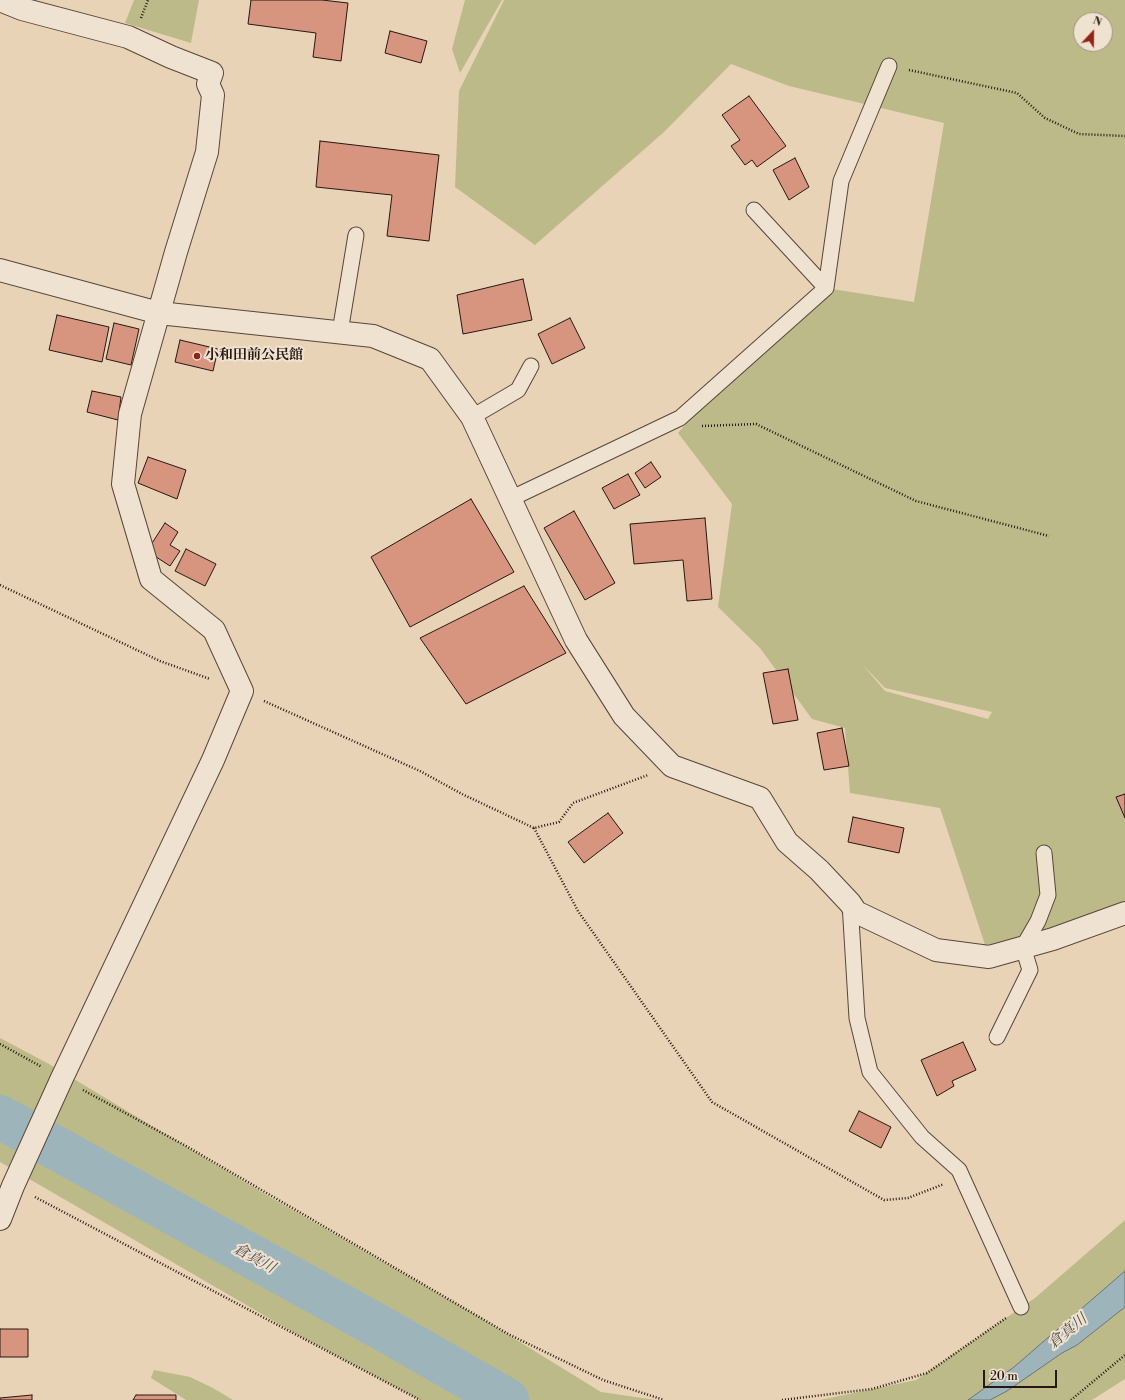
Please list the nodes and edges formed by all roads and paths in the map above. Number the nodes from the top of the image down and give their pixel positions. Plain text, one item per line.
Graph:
1 (0, 0) edge
2 (889, 66) joint
3 (1125, 136) edge
4 (754, 210) dead end
5 (356, 235) dead end
6 (0, 270) edge
7 (826, 288) junction
8 (159, 313) junction
9 (340, 332) junction
10 (531, 366) dead end
11 (472, 417) junction
12 (696, 426) dead end
13 (510, 499) junction
14 (1049, 536) dead end
15 (0, 585) edge
16 (242, 691) junction
17 (672, 766) junction
18 (534, 828) junction
19 (1044, 853) dead end
20 (850, 903) junction
21 (1125, 914) edge
22 (1023, 947) junction
23 (997, 1037) dead end
24 (0, 1044) edge
25 (62, 1078) junction
26 (962, 1177) junction
27 (6, 1182) edge
28 (0, 1219) edge
29 (1021, 1307) joint
30 (1125, 1355) edge
31 (420, 1400) edge
32 (664, 1400) edge
33 (782, 1400) edge
34 (1070, 1400) edge

1 - 8 street
2 - 3 path
2 - 7 lane
4 - 7 lane
5 - 9 lane
6 - 8 street
7 - 13 lane
8 - 9 street
8 - 16 street
9 - 11 street
10 - 11 lane
11 - 13 street
12 - 14 path
13 - 17 street
15 - 16 path
16 - 18 path
16 - 25 street
17 - 18 path
17 - 20 street
18 - 26 path
19 - 22 lane
20 - 22 street
20 - 26 lane
21 - 22 street
22 - 23 lane
24 - 25 path
25 - 27 street
25 - 32 path
26 - 29 lane
27 - 28 street
27 - 31 path
29 - 33 path
30 - 34 path

